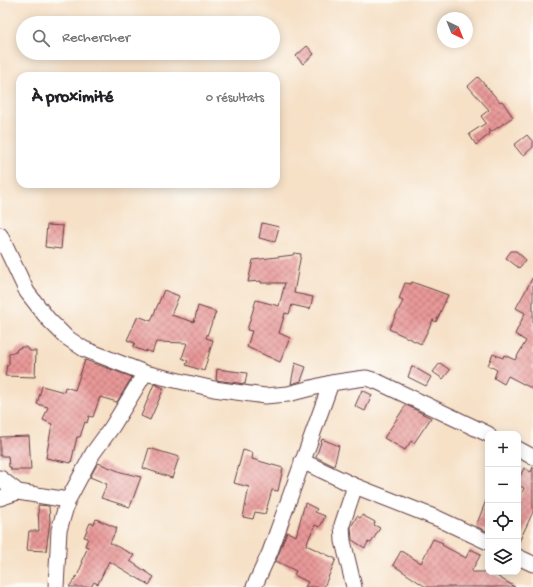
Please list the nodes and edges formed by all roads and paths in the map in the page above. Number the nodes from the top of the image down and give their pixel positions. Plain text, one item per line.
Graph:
1 (0, 235) edge
2 (145, 373) junction
3 (331, 383) junction
4 (485, 433) edge
5 (521, 451) edge
6 (533, 457) edge
7 (302, 461) junction
8 (0, 478) edge
9 (355, 486) junction
10 (18, 492) junction
11 (0, 498) edge
12 (68, 500) junction
13 (485, 541) edge
14 (521, 558) edge
15 (533, 564) edge
16 (56, 587) edge
17 (254, 587) edge
18 (354, 587) edge

1 - 2 street
2 - 3 street
2 - 12 street
3 - 4 street
3 - 7 street
5 - 6 street
7 - 9 street
7 - 17 street
8 - 10 street
9 - 13 street
9 - 18 street
10 - 11 street
10 - 12 street
12 - 16 street
14 - 15 street

